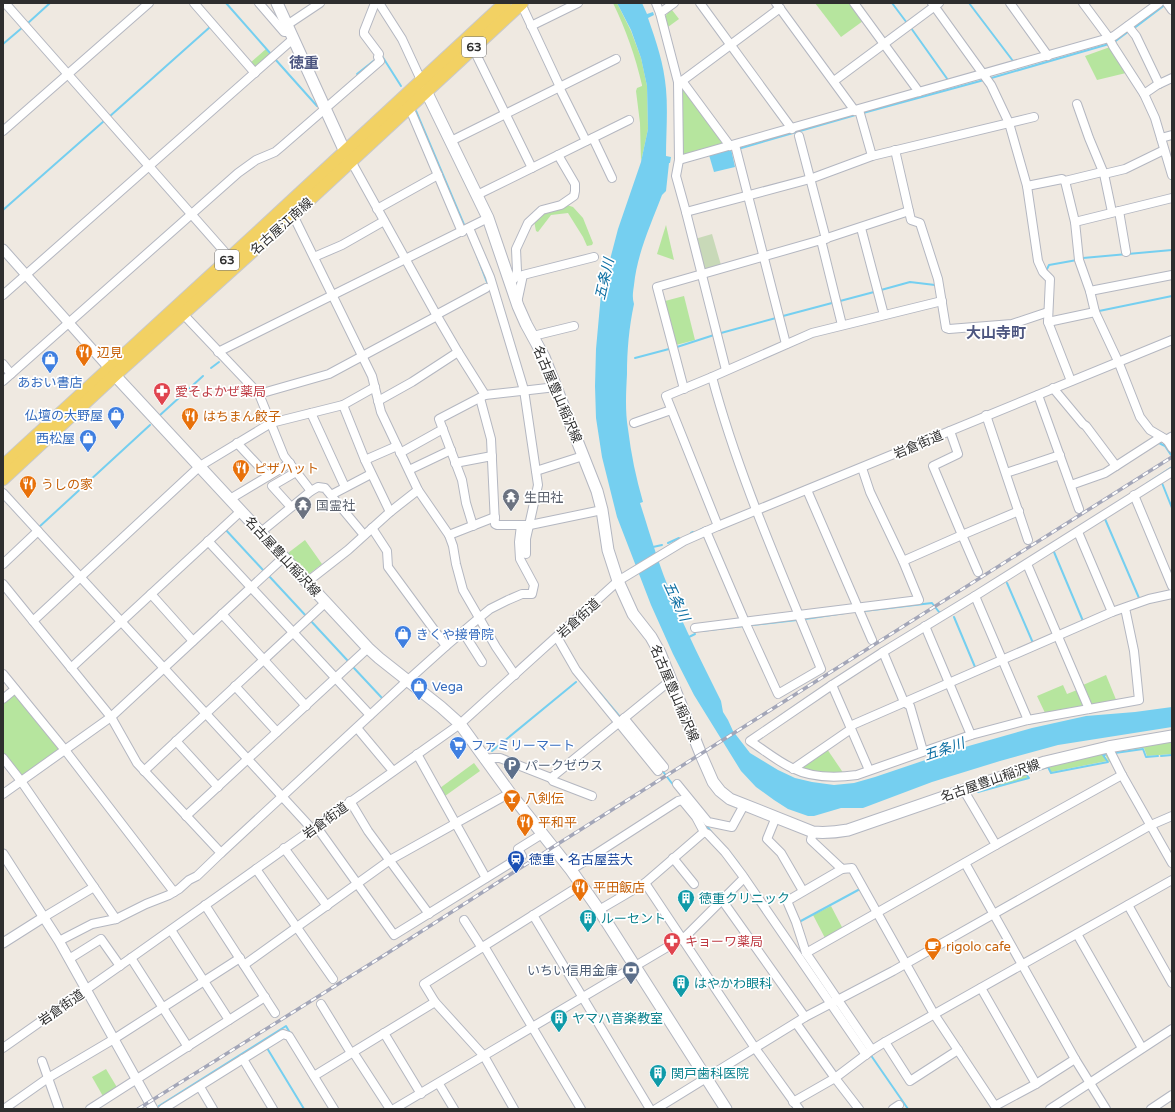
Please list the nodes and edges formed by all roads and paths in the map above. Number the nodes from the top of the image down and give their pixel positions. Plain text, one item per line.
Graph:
1 (5, 3) edge
2 (149, 3) edge
3 (194, 3) edge
4 (259, 3) edge
5 (277, 3) edge
6 (320, 3) edge
7 (505, 3) edge
8 (521, 3) edge
9 (578, 3) edge
10 (656, 3) edge
11 (674, 3) edge
12 (700, 3) edge
13 (854, 3) edge
14 (1010, 3) edge
15 (1083, 3) edge
16 (1159, 3) edge
17 (380, 4) edge
18 (935, 4) edge
19 (778, 6) edge
20 (660, 13) junction
21 (531, 26) junction
22 (1130, 28) junction
23 (290, 32) junction
24 (1111, 42) junction
25 (884, 44) junction
26 (731, 45) junction
27 (473, 48) junction
28 (1048, 56) junction
29 (616, 59) dead end
30 (255, 73) junction
31 (68, 74) junction
32 (986, 77) junction
33 (1172, 78) edge
34 (834, 81) junction
35 (680, 82) junction
36 (1159, 84) junction
37 (424, 86) junction
38 (560, 87) junction
39 (919, 92) junction
40 (1144, 94) junction
41 (1076, 104) dead end
42 (325, 108) junction
43 (407, 108) junction
44 (859, 113) junction
45 (506, 114) junction
46 (1034, 117) dead end
47 (629, 120) dead end
48 (1009, 123) junction
49 (792, 128) junction
50 (3, 131) edge
51 (1172, 135) edge
52 (799, 136) dead end
53 (1161, 138) junction
54 (590, 139) junction
55 (451, 141) junction
56 (734, 147) junction
57 (895, 150) junction
58 (1164, 150) junction
59 (558, 155) junction
60 (872, 156) junction
61 (348, 157) junction
62 (679, 160) junction
63 (149, 166) junction
64 (532, 168) junction
65 (1103, 173) junction
66 (438, 175) junction
67 (1172, 175) edge
68 (612, 178) dead end
69 (810, 179) junction
70 (1065, 181) junction
71 (1027, 186) junction
72 (477, 195) junction
73 (748, 195) junction
74 (1172, 198) edge
75 (377, 209) junction
76 (909, 211) junction
77 (686, 212) junction
78 (1116, 212) junction
79 (192, 215) junction
80 (293, 215) junction
81 (488, 218) junction
82 (384, 221) junction
83 (1074, 222) junction
84 (861, 228) junction
85 (465, 230) junction
86 (824, 240) junction
87 (3, 248) edge
88 (1126, 252) dead end
89 (314, 257) junction
90 (594, 257) dead end
91 (764, 257) junction
92 (230, 258) junction
93 (405, 260) junction
94 (26, 274) junction
95 (701, 274) junction
96 (1172, 275) edge
97 (510, 283) junction
98 (486, 288) dead end
99 (1090, 291) junction
100 (3, 295) edge
101 (333, 296) junction
102 (942, 301) junction
103 (517, 303) junction
104 (1048, 312) junction
105 (1095, 312) junction
106 (183, 314) junction
107 (436, 315) junction
108 (884, 315) junction
109 (1048, 322) junction
110 (69, 323) junction
111 (842, 325) junction
112 (574, 326) dead end
113 (533, 336) junction
114 (1172, 340) edge
115 (786, 344) junction
116 (218, 352) junction
117 (458, 352) junction
118 (362, 356) junction
119 (1118, 361) junction
120 (3, 364) edge
121 (726, 370) junction
122 (112, 372) junction
123 (11, 374) junction
124 (712, 377) junction
125 (3, 381) edge
126 (1071, 381) junction
127 (375, 387) junction
128 (556, 387) junction
129 (1053, 388) junction
130 (684, 389) junction
131 (521, 391) junction
132 (259, 394) junction
133 (1038, 395) junction
134 (483, 396) junction
135 (378, 401) junction
136 (343, 405) junction
137 (671, 410) junction
138 (310, 413) junction
139 (986, 416) junction
140 (271, 423) junction
141 (634, 423) dead end
142 (443, 429) junction
143 (950, 430) junction
144 (1168, 440) edge
145 (237, 443) junction
146 (399, 450) junction
147 (451, 450) junction
148 (1060, 455) junction
149 (492, 456) junction
150 (583, 456) junction
151 (365, 460) junction
152 (290, 463) junction
153 (455, 463) junction
154 (3, 466) edge
155 (200, 466) junction
156 (1116, 466) junction
157 (862, 468) junction
158 (409, 470) junction
159 (536, 471) junction
160 (296, 472) junction
161 (1172, 472) edge
162 (1006, 473) junction
163 (372, 474) junction
164 (268, 476) junction
165 (3, 479) edge
166 (1071, 486) junction
167 (345, 487) junction
168 (418, 490) junction
169 (807, 490) junction
170 (312, 491) junction
171 (3, 493) edge
172 (331, 495) junction
173 (1134, 495) junction
174 (230, 499) junction
175 (291, 507) junction
176 (1079, 509) dead end
177 (602, 510) junction
178 (756, 510) junction
179 (241, 511) junction
180 (1019, 511) junction
181 (390, 512) junction
182 (494, 517) junction
183 (521, 525) junction
184 (530, 525) junction
185 (473, 526) junction
186 (718, 526) junction
187 (372, 528) junction
188 (38, 531) junction
189 (706, 531) junction
190 (261, 532) junction
191 (1078, 532) junction
192 (449, 535) junction
193 (962, 535) junction
194 (364, 536) junction
195 (1028, 540) dead end
196 (208, 541) junction
197 (526, 554) dead end
198 (284, 557) junction
199 (902, 561) junction
200 (3, 564) edge
201 (1027, 564) junction
202 (978, 572) dead end
203 (80, 577) junction
204 (618, 581) junction
205 (307, 582) junction
206 (3, 584) edge
207 (1172, 586) edge
208 (251, 587) junction
209 (151, 594) junction
210 (1172, 594) edge
211 (976, 596) junction
212 (326, 602) junction
213 (858, 608) junction
214 (1125, 608) junction
215 (1112, 612) junction
216 (222, 614) junction
217 (800, 615) junction
218 (479, 618) junction
219 (33, 621) junction
220 (121, 622) junction
221 (745, 622) junction
222 (925, 626) junction
223 (696, 628) dead end
224 (293, 632) junction
225 (462, 632) junction
226 (1058, 636) junction
227 (557, 637) junction
228 (872, 640) dead end
229 (193, 641) junction
230 (446, 646) junction
231 (368, 648) junction
232 (883, 652) junction
233 (264, 660) junction
234 (1003, 660) junction
235 (482, 662) dead end
236 (71, 668) junction
237 (164, 668) junction
238 (3, 674) edge
239 (515, 675) junction
240 (336, 678) junction
241 (671, 680) junction
242 (407, 681) junction
243 (949, 683) junction
244 (832, 685) junction
245 (235, 686) junction
246 (15, 688) junction
247 (3, 698) edge
248 (904, 702) junction
249 (306, 706) junction
250 (1089, 709) junction
251 (206, 714) junction
252 (370, 715) junction
253 (111, 717) junction
254 (621, 720) junction
255 (1028, 720) junction
256 (460, 724) junction
257 (850, 727) junction
258 (356, 728) junction
259 (277, 732) junction
260 (971, 734) junction
261 (1172, 736) edge
262 (176, 741) junction
263 (1108, 747) junction
264 (65, 750) junction
265 (923, 751) junction
266 (417, 754) junction
267 (3, 758) edge
268 (248, 759) junction
269 (484, 759) junction
270 (661, 769) dead end
271 (793, 769) junction
272 (869, 770) junction
273 (144, 771) junction
274 (393, 771) junction
275 (1122, 775) junction
276 (551, 778) junction
277 (21, 781) junction
278 (677, 784) dead end
279 (218, 787) junction
280 (963, 789) junction
281 (3, 794) edge
282 (510, 794) junction
283 (592, 796) dead end
284 (282, 797) junction
285 (350, 802) junction
286 (744, 805) junction
287 (186, 816) junction
288 (1172, 816) edge
289 (776, 817) junction
290 (455, 823) junction
291 (1151, 825) junction
292 (314, 827) junction
293 (704, 832) junction
294 (814, 832) junction
295 (542, 834) junction
296 (996, 845) junction
297 (284, 848) junction
298 (3, 854) edge
299 (221, 854) junction
300 (674, 858) junction
301 (390, 860) junction
302 (965, 863) junction
303 (1172, 863) edge
304 (256, 869) junction
305 (842, 869) junction
306 (571, 870) junction
307 (486, 878) junction
308 (744, 878) junction
309 (1172, 880) edge
310 (645, 883) junction
311 (358, 884) junction
312 (694, 884) dead end
313 (581, 885) junction
314 (94, 887) junction
315 (803, 891) junction
316 (174, 892) junction
317 (722, 900) junction
318 (205, 905) junction
319 (1128, 905) junction
320 (327, 906) junction
321 (599, 910) junction
322 (877, 912) junction
323 (429, 914) junction
324 (994, 914) junction
325 (533, 915) junction
326 (44, 917) junction
327 (116, 919) junction
328 (464, 920) dead end
329 (297, 928) junction
330 (171, 930) junction
331 (1077, 934) junction
332 (682, 938) junction
333 (59, 941) junction
334 (3, 943) edge
335 (483, 947) junction
336 (806, 953) junction
337 (131, 958) junction
338 (69, 959) junction
339 (242, 961) junction
340 (906, 964) junction
341 (1022, 964) junction
342 (120, 966) junction
343 (634, 966) junction
344 (333, 979) dead end
345 (204, 980) junction
346 (1172, 983) edge
347 (981, 988) junction
348 (86, 990) junction
349 (265, 997) junction
350 (582, 997) junction
351 (435, 1002) junction
352 (835, 1002) junction
353 (321, 1004) dead end
354 (162, 1007) junction
355 (275, 1013) dead end
356 (934, 1014) junction
357 (805, 1017) junction
358 (229, 1020) junction
359 (796, 1023) junction
360 (532, 1027) junction
361 (1172, 1029) edge
362 (384, 1033) junction
363 (114, 1039) junction
364 (885, 1042) junction
365 (188, 1046) junction
366 (3, 1048) edge
367 (755, 1048) junction
368 (1142, 1048) junction
369 (958, 1050) junction
370 (352, 1052) junction
371 (869, 1053) junction
372 (484, 1056) junction
373 (243, 1059) junction
374 (1075, 1059) junction
375 (42, 1061) dead end
376 (314, 1076) junction
377 (48, 1078) junction
378 (706, 1078) junction
379 (835, 1078) junction
380 (137, 1080) junction
381 (1089, 1083) junction
382 (438, 1084) junction
383 (1036, 1084) junction
384 (200, 1087) junction
385 (421, 1094) junction
386 (1172, 1095) edge
387 (793, 1102) junction
388 (57, 1108) edge
389 (4, 1109) edge
390 (90, 1109) edge
391 (153, 1109) edge
392 (163, 1109) edge
393 (213, 1109) edge
394 (273, 1109) edge
395 (334, 1109) edge
396 (390, 1109) edge
397 (394, 1109) edge
398 (454, 1109) edge
399 (514, 1109) edge
400 (581, 1109) edge
401 (650, 1109) edge
402 (656, 1109) edge
403 (726, 1109) edge
404 (798, 1109) edge
405 (859, 1109) edge
406 (1050, 1109) edge
407 (1106, 1109) edge
408 (1151, 1109) edge

1 - 31 street
2 - 31 street
3 - 30 street
4 - 23 street
5 - 23 main road
6 - 23 street
7 - 37 main road, 名古屋江南線 / 63
8 - 21 street
8 - 27 main road, 名古屋江南線 / 63
9 - 21 street
10 - 20 street
11 - 20 street
12 - 26 street
13 - 25 street
14 - 28 street
15 - 24 street
16 - 22 street
17 - 37 street
17 - 42 street
18 - 25 street
18 - 32 street
19 - 26 street
19 - 34 street
20 - 35 street
21 - 38 street
22 - 24 street
22 - 36 street
23 - 30 street
23 - 42 main road
24 - 28 street
24 - 40 street
25 - 34 street
25 - 39 street
26 - 35 street
26 - 49 street
27 - 37 main road, 名古屋江南線 / 63
27 - 45 street
28 - 32 street
29 - 38 street
30 - 63 street
31 - 50 street
31 - 63 street
32 - 39 street
32 - 48 street
33 - 36 street
34 - 44 street
35 - 56 street
35 - 62 street
36 - 40 street
37 - 43 main road, 名古屋江南線 / 63
37 - 55 main road, 名古屋豊山稲沢線
37 - 61 main road, 名古屋江南線 / 63
38 - 45 street
38 - 54 street
39 - 44 street
40 - 53 street
41 - 65 street
42 - 61 main road
42 - 79 street
43 - 61 main road, 名古屋江南線 / 63
43 - 66 street
44 - 49 street
44 - 60 street
45 - 55 street
45 - 64 street
46 - 48 street
47 - 54 street
48 - 57 street
48 - 71 street
49 - 56 street
51 - 53 street
52 - 69 street
53 - 58 street
54 - 59 street
54 - 68 street
55 - 72 main road, 名古屋豊山稲沢線
56 - 62 street
56 - 73 street
57 - 60 street
57 - 76 street
58 - 65 street
58 - 67 street
59 - 64 street
59 - 97 street
60 - 69 street
61 - 75 street
61 - 80 main road, 名古屋江南線 / 63
61 - 92 main road, 名古屋江南線 / 63
62 - 77 street
63 - 79 street
63 - 94 street
64 - 72 street
65 - 70 street
65 - 78 street
66 - 75 street
66 - 85 street
69 - 73 street
69 - 86 street
70 - 71 street
70 - 83 street
71 - 104 street
72 - 81 main road, 名古屋豊山稲沢線
73 - 77 street
73 - 91 street
74 - 78 street
75 - 82 street
76 - 84 street
76 - 102 street
77 - 95 street
78 - 83 street
78 - 88 street
79 - 92 street
79 - 110 street
80 - 89 street
80 - 106 main road, 名古屋江南線 / 63
81 - 85 street
81 - 97 main road, 名古屋豊山稲沢線
82 - 89 street
82 - 93 street
83 - 99 street
84 - 86 street
84 - 108 street
85 - 93 street
85 - 131 street
86 - 91 street
86 - 111 street
87 - 94 street
89 - 101 street
90 - 103 street
91 - 95 street
91 - 115 street
92 - 122 main road, 名古屋江南線 / 63
93 - 101 street
93 - 107 street
94 - 100 street
94 - 110 street
95 - 121 street
95 - 130 street
96 - 99 street
97 - 103 main road, 名古屋豊山稲沢線
98 - 107 street
99 - 105 street
101 - 116 street
101 - 118 street
102 - 104 street
102 - 108 street
103 - 113 main road, 名古屋豊山稲沢線
104 - 109 street
105 - 109 street
105 - 119 street
106 - 116 street
106 - 122 main road, 名古屋江南線 / 63
107 - 117 street
107 - 118 street
108 - 111 street
109 - 126 street
110 - 122 street
110 - 123 street
111 - 115 street
112 - 113 street
113 - 128 main road, 名古屋豊山稲沢線
114 - 119 street, 岩倉街道
115 - 121 street
116 - 132 street
117 - 134 street
117 - 135 street
118 - 127 street
118 - 132 street
119 - 126 street, 岩倉街道
119 - 144 street
120 - 123 street
121 - 124 street
122 - 154 main road, 名古屋江南線 / 63
122 - 155 main road, 名古屋豊山稲沢線
122 - 165 main road, 名古屋江南線 / 63
123 - 125 street
124 - 130 street
124 - 178 street
126 - 129 street, 岩倉街道
127 - 135 street
127 - 136 street
128 - 131 street
128 - 150 main road, 名古屋豊山稲沢線
129 - 133 street, 岩倉街道
129 - 156 street
130 - 137 street
131 - 134 street
131 - 159 street
132 - 140 street
133 - 139 street, 岩倉街道
133 - 148 street
134 - 142 street
134 - 149 street
135 - 146 street
136 - 138 street
136 - 151 street
137 - 141 street
137 - 186 street
138 - 140 street
138 - 167 street
139 - 143 street, 岩倉街道
139 - 162 street
140 - 145 street
140 - 152 street
142 - 146 street
142 - 147 street
143 - 157 street, 岩倉街道
143 - 193 street
144 - 156 street
145 - 155 street
145 - 164 street
146 - 151 street
146 - 158 street
147 - 153 street
147 - 158 street
148 - 162 street
148 - 166 street
149 - 153 street
149 - 182 street
150 - 159 street
150 - 177 main road, 名古屋豊山稲沢線
151 - 163 street
152 - 160 street
152 - 164 street
153 - 185 street
155 - 174 main road, 名古屋豊山稲沢線
155 - 203 street
156 - 166 street
157 - 169 street, 岩倉街道
157 - 199 street
158 - 168 street
159 - 184 street
160 - 170 street
160 - 175 street
161 - 173 street
162 - 180 street
163 - 167 street
163 - 181 street
164 - 174 street
166 - 176 street
167 - 172 street
168 - 181 street
168 - 192 street
169 - 178 street, 岩倉街道
169 - 213 street
170 - 172 street
170 - 175 street
171 - 188 street
172 - 194 street
173 - 191 street
173 - 207 street
174 - 179 main road, 名古屋豊山稲沢線
175 - 190 street
177 - 184 street
177 - 204 main road, 名古屋豊山稲沢線
178 - 186 street, 岩倉街道
178 - 217 street
179 - 190 main road, 名古屋豊山稲沢線
179 - 196 street
180 - 193 street
180 - 195 street
181 - 187 street
182 - 183 street
182 - 185 street
183 - 184 street
183 - 218 street
184 - 197 street
185 - 192 street
186 - 189 street, 岩倉街道
187 - 194 street
187 - 230 street
188 - 200 street
188 - 203 street
189 - 204 street, 岩倉街道
189 - 221 street
190 - 198 main road, 名古屋豊山稲沢線
191 - 201 street
191 - 215 street
192 - 218 street
193 - 199 street
193 - 202 street
194 - 205 street
196 - 208 street
196 - 209 street
198 - 205 main road, 名古屋豊山稲沢線
198 - 208 street
199 - 213 street
201 - 211 street
201 - 226 street
203 - 219 street
203 - 220 street
204 - 227 street, 岩倉街道
204 - 241 main road, 名古屋豊山稲沢線
205 - 212 main road, 名古屋豊山稲沢線
206 - 219 street
208 - 216 street
208 - 224 street
209 - 220 street
209 - 229 street
210 - 214 street
211 - 222 street
211 - 234 street
212 - 224 street
212 - 231 main road, 名古屋豊山稲沢線
213 - 217 street
213 - 228 street
214 - 215 street
214 - 250 street
215 - 226 street
216 - 229 street
216 - 233 street
217 - 221 street
217 - 221 street
218 - 225 street
218 - 239 street
219 - 236 street
220 - 236 street
220 - 237 street
221 - 223 street
222 - 232 street
222 - 243 street
224 - 233 street
224 - 240 street
225 - 230 street
225 - 235 street
226 - 234 street
226 - 250 street
227 - 239 street, 岩倉街道
227 - 254 street
229 - 237 street
230 - 242 street
231 - 240 street
231 - 242 main road, 名古屋豊山稲沢線
232 - 244 street
232 - 248 street
233 - 245 street
233 - 249 street
234 - 243 street
234 - 255 street
236 - 253 street
237 - 251 street
237 - 253 street
238 - 246 street
239 - 256 street, 岩倉街道
240 - 249 street
240 - 252 street
241 - 254 street
241 - 286 main road, 名古屋豊山稲沢線
242 - 252 street
242 - 256 main road, 名古屋豊山稲沢線
243 - 248 street
243 - 260 street
244 - 257 street
244 - 271 street
245 - 251 street
245 - 259 street
246 - 247 street
246 - 264 street
248 - 257 street
248 - 265 street
249 - 259 street
250 - 255 street
251 - 262 street
251 - 268 street
252 - 258 street
253 - 264 street
253 - 273 street
254 - 270 street
254 - 276 street
255 - 260 street
256 - 266 street, 岩倉街道
256 - 269 main road, 名古屋豊山稲沢線
257 - 271 street
257 - 272 street
258 - 274 street
258 - 284 street
259 - 268 street
260 - 265 street
261 - 263 main road, 名古屋豊山稲沢線
262 - 273 street
262 - 279 street
263 - 275 street
263 - 280 main road, 名古屋豊山稲沢線
264 - 277 street
264 - 316 street
265 - 272 street
266 - 274 street, 岩倉街道
266 - 290 street
267 - 277 street
268 - 279 street
268 - 284 street
269 - 276 street
269 - 282 main road, 名古屋豊山稲沢線
271 - 272 street
273 - 287 street
274 - 285 street, 岩倉街道
275 - 291 street
275 - 296 street
276 - 283 street
277 - 281 street
277 - 314 street
278 - 286 street
279 - 287 street
280 - 294 main road, 名古屋豊山稲沢線
280 - 296 street
282 - 290 street
282 - 295 main road, 名古屋豊山稲沢線
284 - 292 street
284 - 299 street
285 - 292 street, 岩倉街道
285 - 301 street
286 - 289 main road, 名古屋豊山稲沢線
287 - 299 street
288 - 291 street
289 - 294 main road, 名古屋豊山稲沢線
289 - 315 street
290 - 301 street
290 - 307 street
291 - 303 street
291 - 324 street
292 - 297 street, 岩倉街道
292 - 311 street
293 - 300 street
293 - 306 street
293 - 308 street
294 - 305 street
295 - 306 main road, 名古屋豊山稲沢線
295 - 307 street
296 - 302 street
297 - 304 street, 岩倉街道
297 - 320 street
298 - 326 street
299 - 316 street
300 - 310 street
300 - 312 street
301 - 311 street
301 - 323 street
302 - 322 street
302 - 324 street
304 - 318 street, 岩倉街道
304 - 329 street
305 - 315 street
305 - 322 street
306 - 313 main road, 名古屋豊山稲沢線
307 - 323 street
308 - 317 street
308 - 352 street
309 - 319 street
310 - 321 street
310 - 332 street
311 - 320 street
311 - 323 street
313 - 321 main road, 名古屋豊山稲沢線
313 - 325 street
314 - 326 street
314 - 327 street
315 - 336 street
316 - 327 street
317 - 332 street
317 - 357 street
318 - 330 street, 岩倉街道
318 - 339 street
319 - 331 street
319 - 346 street
320 - 329 street
321 - 343 main road, 名古屋豊山稲沢線
322 - 336 street
322 - 340 street
324 - 340 street
324 - 341 street
325 - 335 street
325 - 350 street
326 - 333 street
326 - 334 street
327 - 333 street
328 - 335 street
329 - 339 street
329 - 344 street
330 - 337 street, 岩倉街道
330 - 345 street
331 - 341 street
331 - 368 street
332 - 343 street
332 - 367 street
333 - 338 street
335 - 351 street
335 - 360 street
336 - 352 street
337 - 342 street, 岩倉街道
337 - 354 street
338 - 342 street
338 - 348 street
339 - 345 street
339 - 349 street
340 - 352 street
340 - 356 street
341 - 347 street
341 - 374 street
342 - 348 street, 岩倉街道
343 - 350 street
343 - 378 main road, 名古屋豊山稲沢線
345 - 354 street
345 - 358 street
347 - 356 street
347 - 383 street
348 - 363 street
348 - 366 street, 岩倉街道
349 - 355 street
349 - 358 street
350 - 360 street
350 - 401 street
351 - 362 street
351 - 372 street
352 - 357 street
352 - 371 street
353 - 370 street
354 - 363 street
354 - 365 street
356 - 364 street
356 - 369 street
357 - 359 street
358 - 365 street
359 - 367 street
359 - 379 street
360 - 372 street
360 - 400 street
361 - 368 street
362 - 370 street
362 - 385 street
363 - 377 street
363 - 380 street
364 - 369 street
364 - 371 street
365 - 380 street
367 - 378 street
367 - 387 street
368 - 381 street
369 - 383 street
370 - 376 street
370 - 396 street
371 - 379 street
372 - 382 street
372 - 399 street
373 - 376 street
373 - 384 street
373 - 394 street
374 - 381 street
374 - 383 street
375 - 377 street
376 - 395 street
377 - 388 street
377 - 389 street
378 - 402 street
378 - 403 main road, 名古屋豊山稲沢線
379 - 387 street
379 - 405 street
380 - 390 street
380 - 391 street
381 - 406 street
381 - 407 street
382 - 385 street
382 - 398 street
384 - 392 street
384 - 393 street
385 - 397 street
386 - 408 street
387 - 404 street

